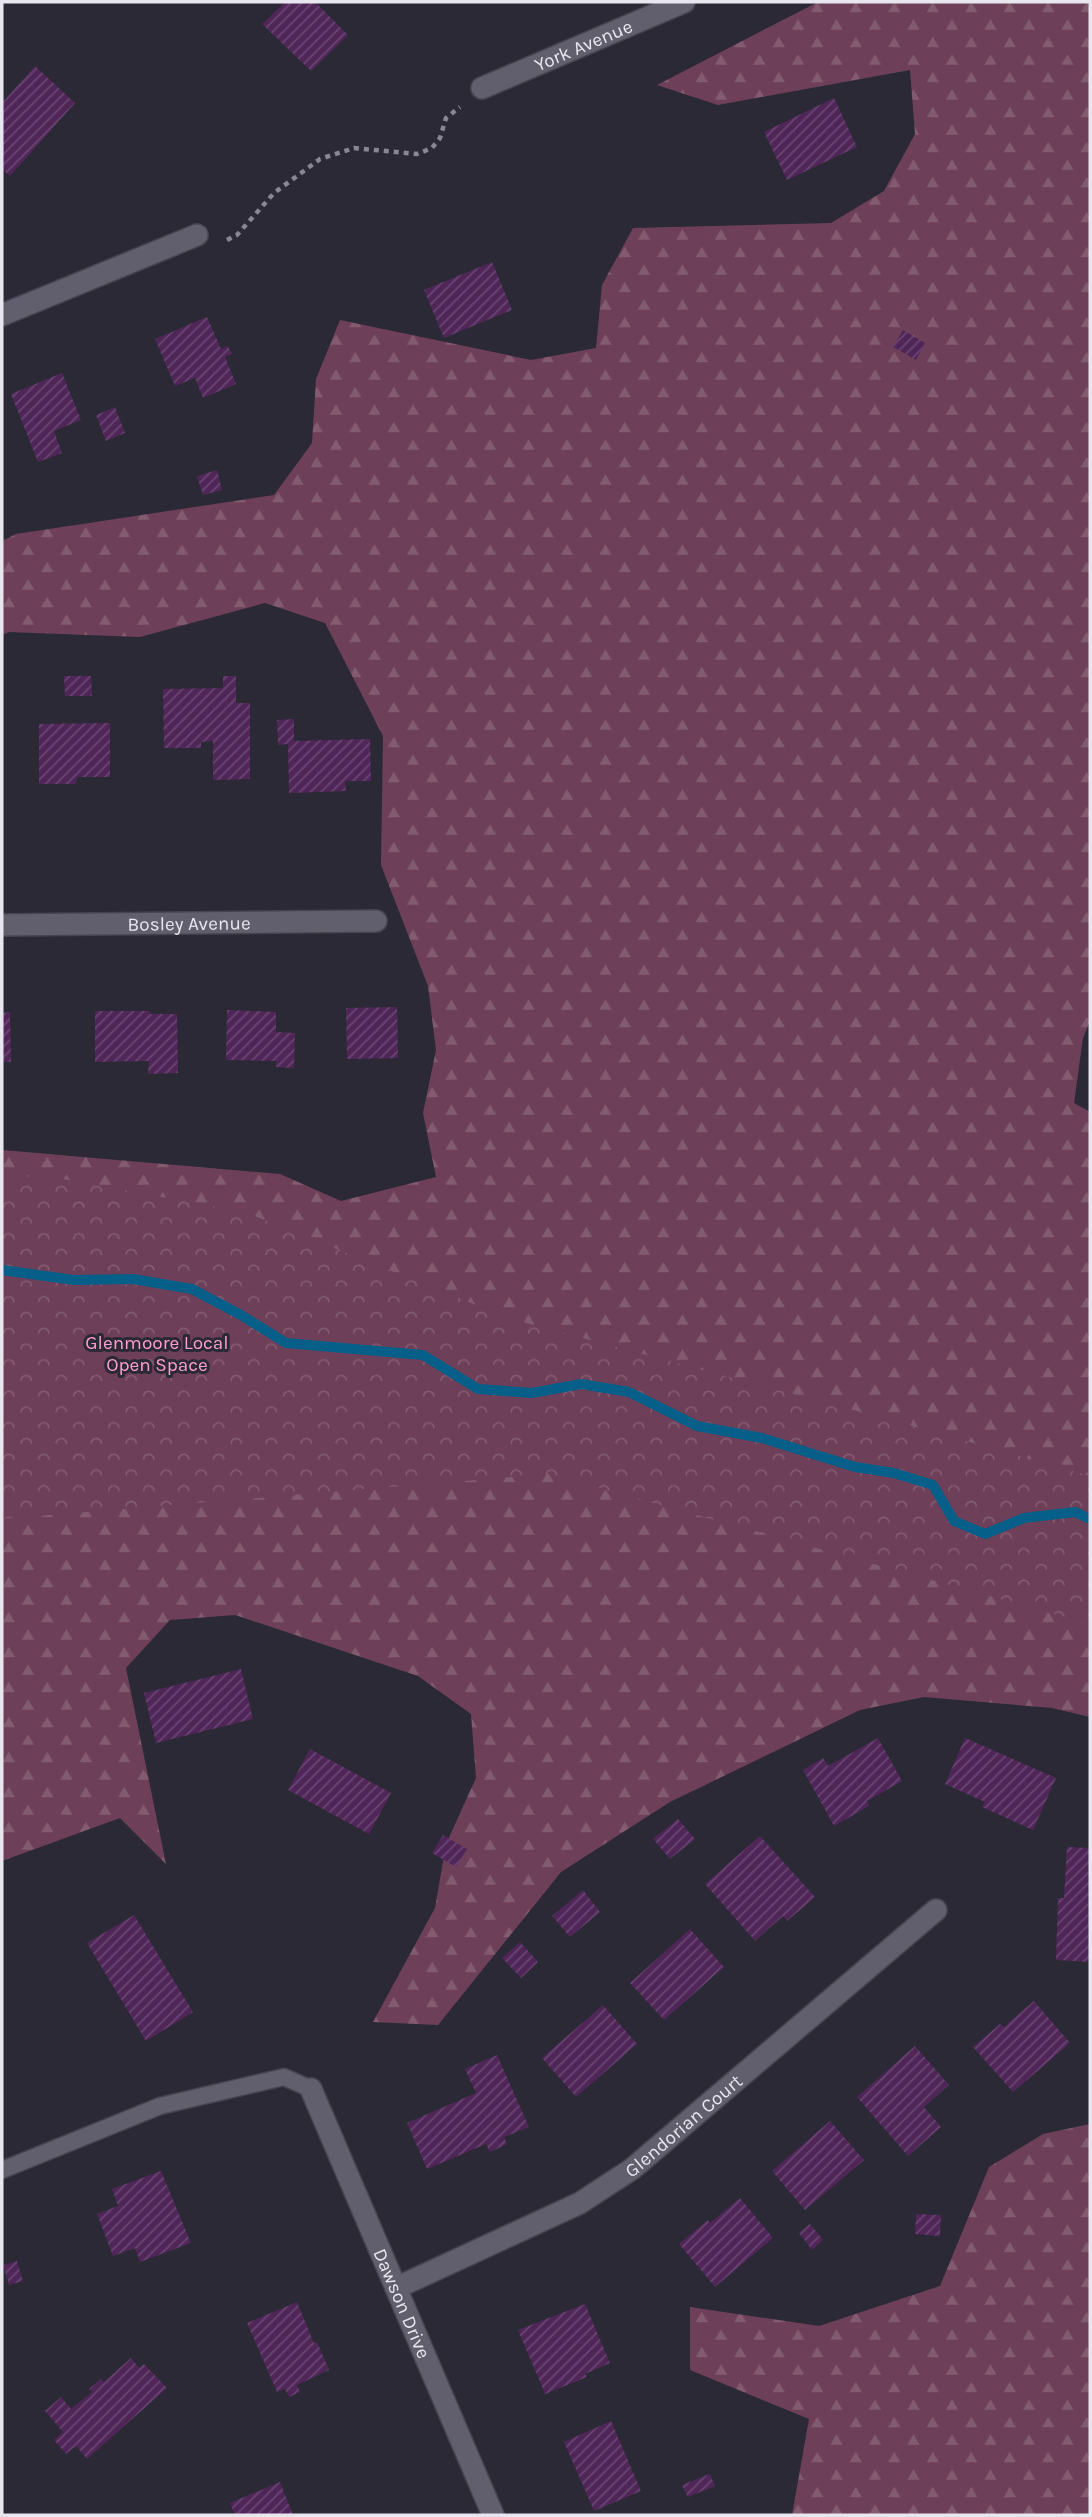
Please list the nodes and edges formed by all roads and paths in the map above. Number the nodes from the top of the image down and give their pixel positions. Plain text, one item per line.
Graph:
1 (684, 2) edge
2 (482, 88) joint
3 (197, 236) joint
4 (2, 315) edge
5 (376, 920) dead end
6 (2, 925) edge
7 (936, 1910) dead end
8 (311, 2090) joint
9 (2, 2170) edge
10 (396, 2288) junction
11 (493, 2515) edge

1 - 2 street, York Avenue
2 - 3 path
3 - 4 street
5 - 6 street, Bosley Avenue
7 - 10 street, Glendorian Court
8 - 9 lane
8 - 10 street, Dawson Drive
10 - 11 street, Dawson Drive

